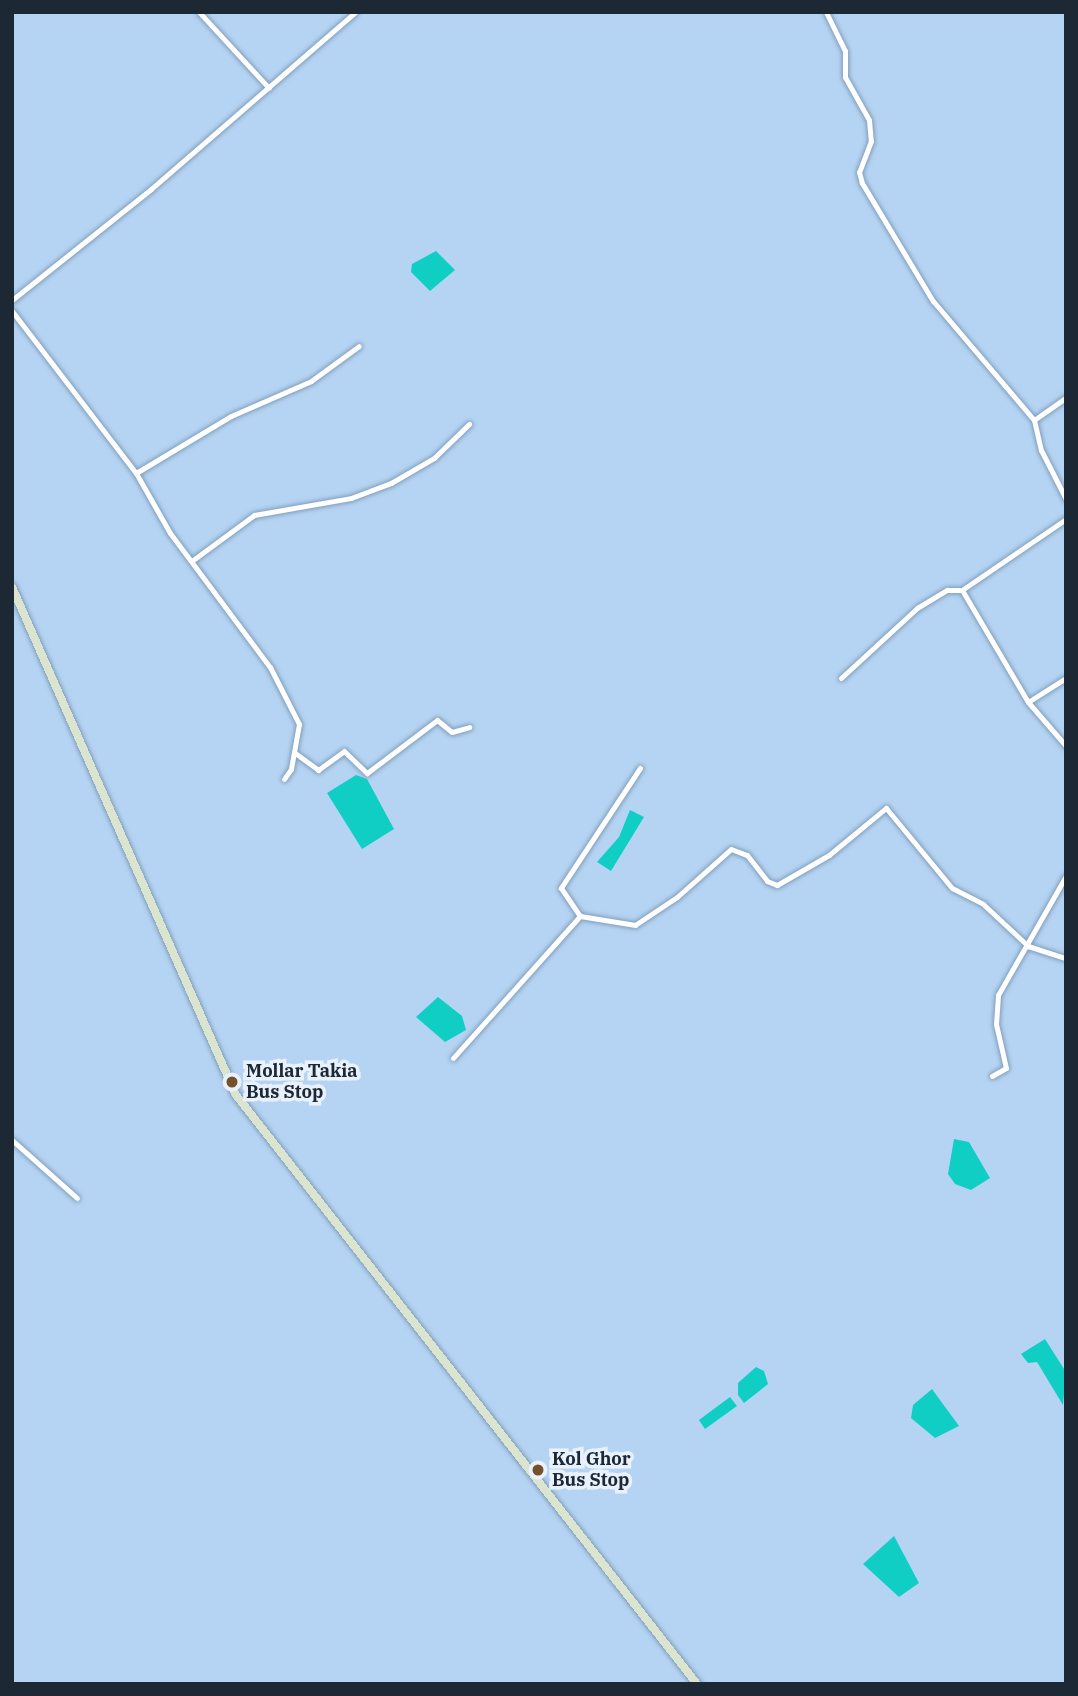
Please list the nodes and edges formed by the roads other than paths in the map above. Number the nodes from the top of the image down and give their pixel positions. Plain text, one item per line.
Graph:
1 (199, 12) edge
2 (355, 12) edge
3 (826, 12) edge
4 (269, 88) junction
5 (12, 300) edge
6 (12, 311) edge
7 (359, 346) dead end
8 (1066, 398) edge
9 (1034, 420) junction
10 (469, 424) dead end
11 (136, 473) junction
12 (1066, 499) edge
13 (1066, 519) edge
14 (193, 560) junction
15 (12, 587) edge
16 (962, 590) junction
17 (841, 678) dead end
18 (1066, 678) edge
19 (1028, 702) junction
20 (469, 727) dead end
21 (1066, 746) edge
22 (295, 753) junction
23 (640, 768) dead end
24 (284, 779) dead end
25 (1066, 876) edge
26 (580, 916) junction
27 (1028, 946) junction
28 (1066, 958) edge
29 (453, 1059) dead end
30 (992, 1076) dead end
31 (12, 1140) edge
32 (77, 1198) dead end
33 (697, 1684) edge

1 - 4 street
2 - 4 street
3 - 9 street
4 - 5 street
6 - 11 street
7 - 11 street
8 - 9 street
9 - 12 street
10 - 14 street
11 - 14 street
13 - 16 street
14 - 22 street
15 - 33 main road
16 - 17 street
16 - 19 street
18 - 19 street
19 - 21 street
20 - 22 street
22 - 24 street
23 - 26 street
25 - 27 street
26 - 27 street
26 - 29 street
27 - 28 street
27 - 30 street
31 - 32 street

